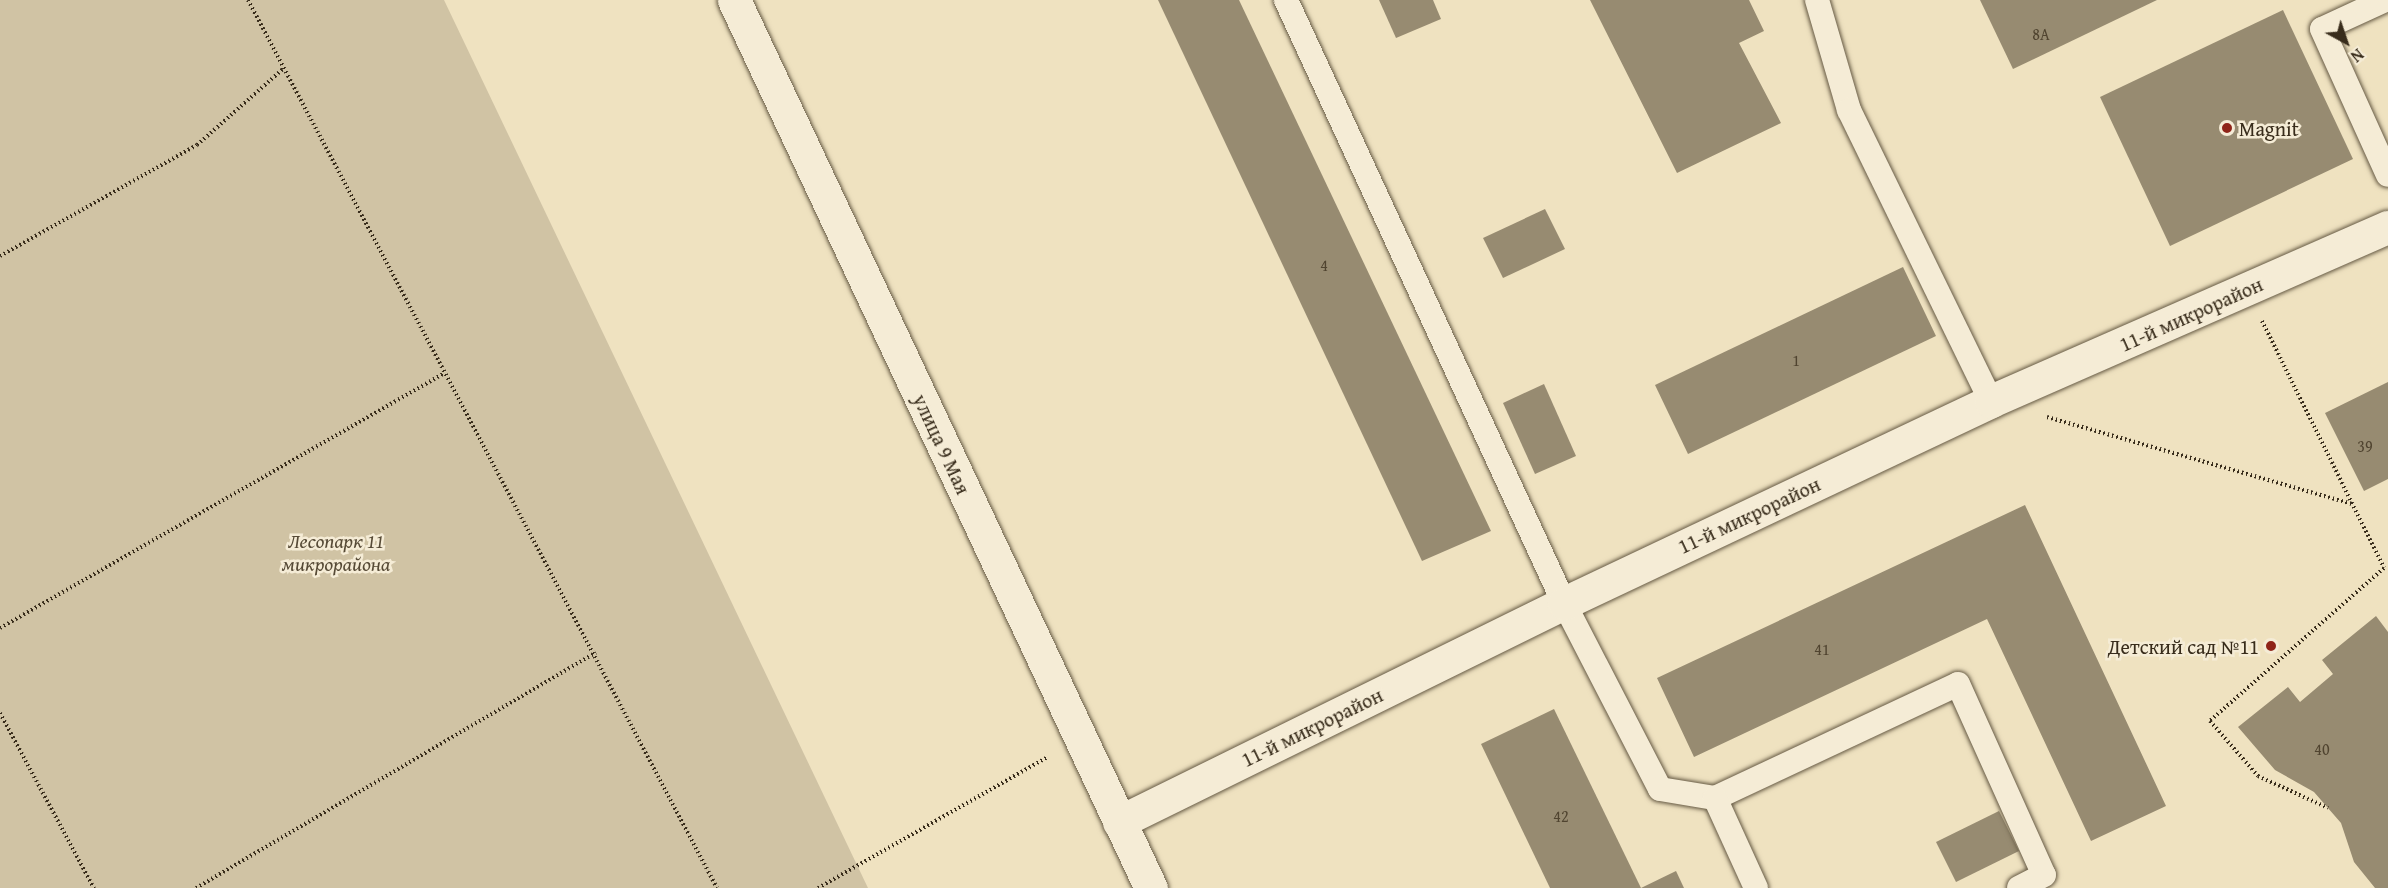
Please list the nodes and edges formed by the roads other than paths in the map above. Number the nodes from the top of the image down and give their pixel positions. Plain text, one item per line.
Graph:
1 (734, 0) edge
2 (1817, 0) edge
3 (2385, 0) edge
4 (1294, 3) edge
5 (2388, 175) edge
6 (2388, 227) edge
7 (1991, 402) junction
8 (1564, 603) junction
9 (1715, 798) junction
10 (1119, 822) junction
11 (1151, 888) edge
12 (1756, 888) edge
13 (2019, 888) edge

1 - 10 street, улица 9 Мая
2 - 7 lane
3 - 5 lane
4 - 8 lane
6 - 7 street, 11-й микрорайон
7 - 8 street, 11-й микрорайон
8 - 9 lane
8 - 10 street, 11-й микрорайон
9 - 12 lane
9 - 13 lane
10 - 11 street, улица 9 Мая

